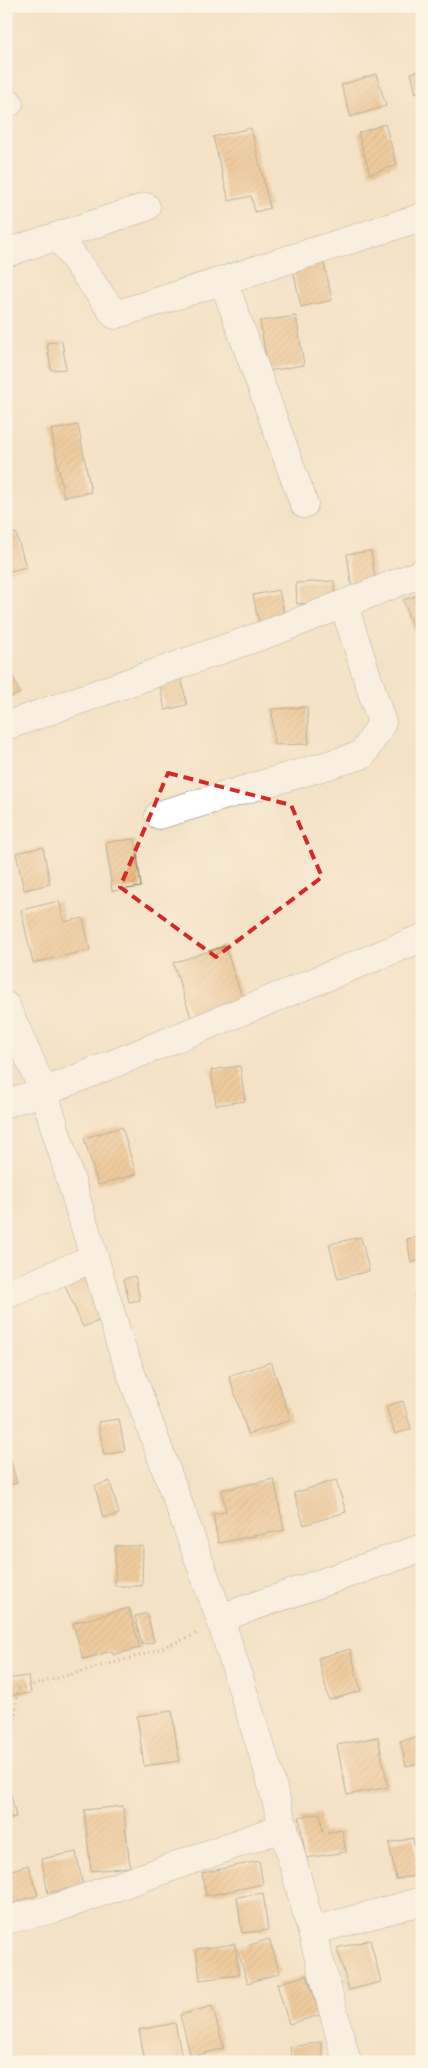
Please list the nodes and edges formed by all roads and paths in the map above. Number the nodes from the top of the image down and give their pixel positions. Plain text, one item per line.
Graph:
1 (146, 207) dead end
2 (422, 217) edge
3 (58, 236) junction
4 (6, 252) edge
5 (223, 280) junction
6 (304, 504) dead end
7 (422, 574) edge
8 (344, 605) junction
9 (6, 726) edge
10 (159, 815) dead end
11 (422, 938) edge
12 (6, 1006) edge
13 (44, 1092) junction
14 (6, 1104) edge
15 (94, 1258) junction
16 (6, 1295) edge
17 (422, 1548) edge
18 (220, 1618) junction
19 (6, 1734) edge
20 (284, 1827) junction
21 (422, 1901) edge
22 (6, 1920) edge
23 (312, 1931) junction
24 (347, 2062) edge

1 - 3 street
2 - 5 street
3 - 4 street
3 - 5 street
5 - 6 street
7 - 8 street
8 - 9 street
8 - 10 street
11 - 13 street
12 - 13 street
13 - 14 street
13 - 15 street
15 - 16 street
15 - 18 street
17 - 18 street
18 - 19 path
18 - 20 street
20 - 22 street
20 - 23 street
21 - 23 street
23 - 24 street

